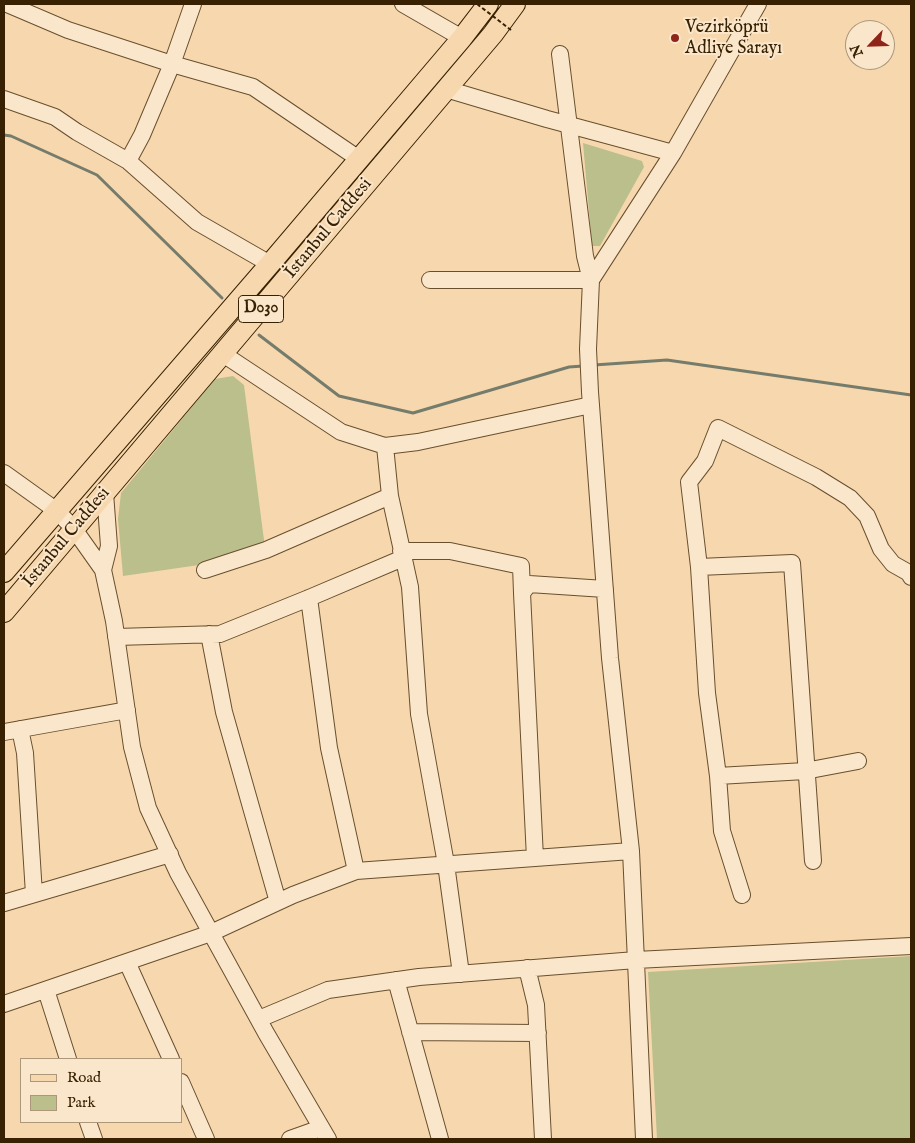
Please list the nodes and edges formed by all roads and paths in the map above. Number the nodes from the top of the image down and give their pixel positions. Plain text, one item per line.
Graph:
1 (6, 4) edge
2 (193, 4) edge
3 (403, 4) edge
4 (477, 4) edge
5 (488, 4) edge
6 (515, 4) edge
7 (758, 4) edge
8 (4, 11) edge
9 (511, 30) dead end
10 (462, 38) junction
11 (560, 54) dead end
12 (172, 64) junction
13 (446, 89) junction
14 (4, 99) edge
15 (569, 125) junction
16 (673, 153) junction
17 (359, 159) junction
18 (128, 161) junction
19 (270, 264) junction
20 (430, 280) dead end
21 (592, 280) junction
22 (223, 354) junction
23 (590, 399) junction
24 (385, 446) junction
25 (4, 473) edge
26 (104, 493) junction
27 (390, 496) junction
28 (57, 511) junction
29 (74, 529) junction
30 (402, 555) junction
31 (699, 567) junction
32 (103, 570) junction
33 (205, 570) dead end
34 (4, 572) edge
35 (911, 576) edge
36 (605, 588) junction
37 (522, 593) junction
38 (309, 598) junction
39 (4, 612) edge
40 (209, 634) junction
41 (116, 637) junction
42 (127, 710) junction
43 (20, 729) junction
44 (4, 732) edge
45 (858, 761) dead end
46 (805, 771) junction
47 (718, 776) junction
48 (631, 851) junction
49 (170, 854) junction
50 (534, 858) junction
51 (813, 861) dead end
52 (446, 864) junction
53 (356, 871) junction
54 (34, 894) junction
55 (742, 895) dead end
56 (278, 902) junction
57 (4, 903) edge
58 (212, 933) junction
59 (911, 946) edge
60 (636, 960) junction
61 (127, 962) junction
62 (527, 968) junction
63 (461, 974) junction
64 (396, 980) junction
65 (46, 990) junction
66 (4, 1004) edge
67 (259, 1019) junction
68 (410, 1032) junction
69 (538, 1033) junction
70 (68, 1058) edge
71 (171, 1058) edge
72 (182, 1084) edge
73 (88, 1123) edge
74 (325, 1133) edge
75 (94, 1139) edge
76 (206, 1139) edge
77 (290, 1139) edge
78 (440, 1139) edge
79 (543, 1139) edge
80 (644, 1139) edge

1 - 8 street
1 - 12 street
2 - 12 street
3 - 10 street
4 - 9 path, bridge
5 - 10 main road, İstanbul Caddesi / D030
6 - 13 main road, İstanbul Caddesi / D030
7 - 16 street
10 - 17 main road, İstanbul Caddesi / D030
11 - 15 street
12 - 17 street
12 - 18 street
13 - 15 street
13 - 22 main road, İstanbul Caddesi / D030
14 - 18 street
15 - 16 street
15 - 21 street
16 - 21 street
17 - 19 main road, İstanbul Caddesi / D030
18 - 19 street
19 - 28 main road, İstanbul Caddesi / D030
20 - 21 street
21 - 23 street
22 - 24 street
22 - 26 main road, İstanbul Caddesi / D030
23 - 24 street
23 - 36 street
24 - 27 street
25 - 28 street
26 - 29 main road, İstanbul Caddesi / D030
26 - 32 street
27 - 30 street
27 - 33 street
28 - 29 street
28 - 34 main road, İstanbul Caddesi / D030
29 - 32 street
29 - 39 main road, İstanbul Caddesi / D030
30 - 37 street
30 - 38 street
30 - 52 street
31 - 35 street
31 - 46 street
31 - 47 street
32 - 41 street
36 - 37 street
36 - 48 street
37 - 50 street
38 - 40 street
38 - 53 street
40 - 41 street
40 - 56 street
41 - 42 street
42 - 43 street
42 - 49 street
43 - 44 street
43 - 54 street
45 - 46 street
46 - 47 street
46 - 51 street
47 - 55 street
48 - 50 street
48 - 60 street
49 - 54 street
49 - 58 street
50 - 52 street
52 - 53 street
52 - 63 street
53 - 56 street
54 - 57 street
56 - 58 street
58 - 61 street
58 - 67 street
59 - 60 street
60 - 62 street
60 - 80 street
61 - 65 street
61 - 71 street
62 - 63 street
62 - 69 street
63 - 64 street
64 - 67 street
64 - 68 street
65 - 66 street
65 - 70 street
67 - 74 street
68 - 69 street
68 - 78 street
69 - 79 street
72 - 76 street
73 - 75 street
74 - 77 street

